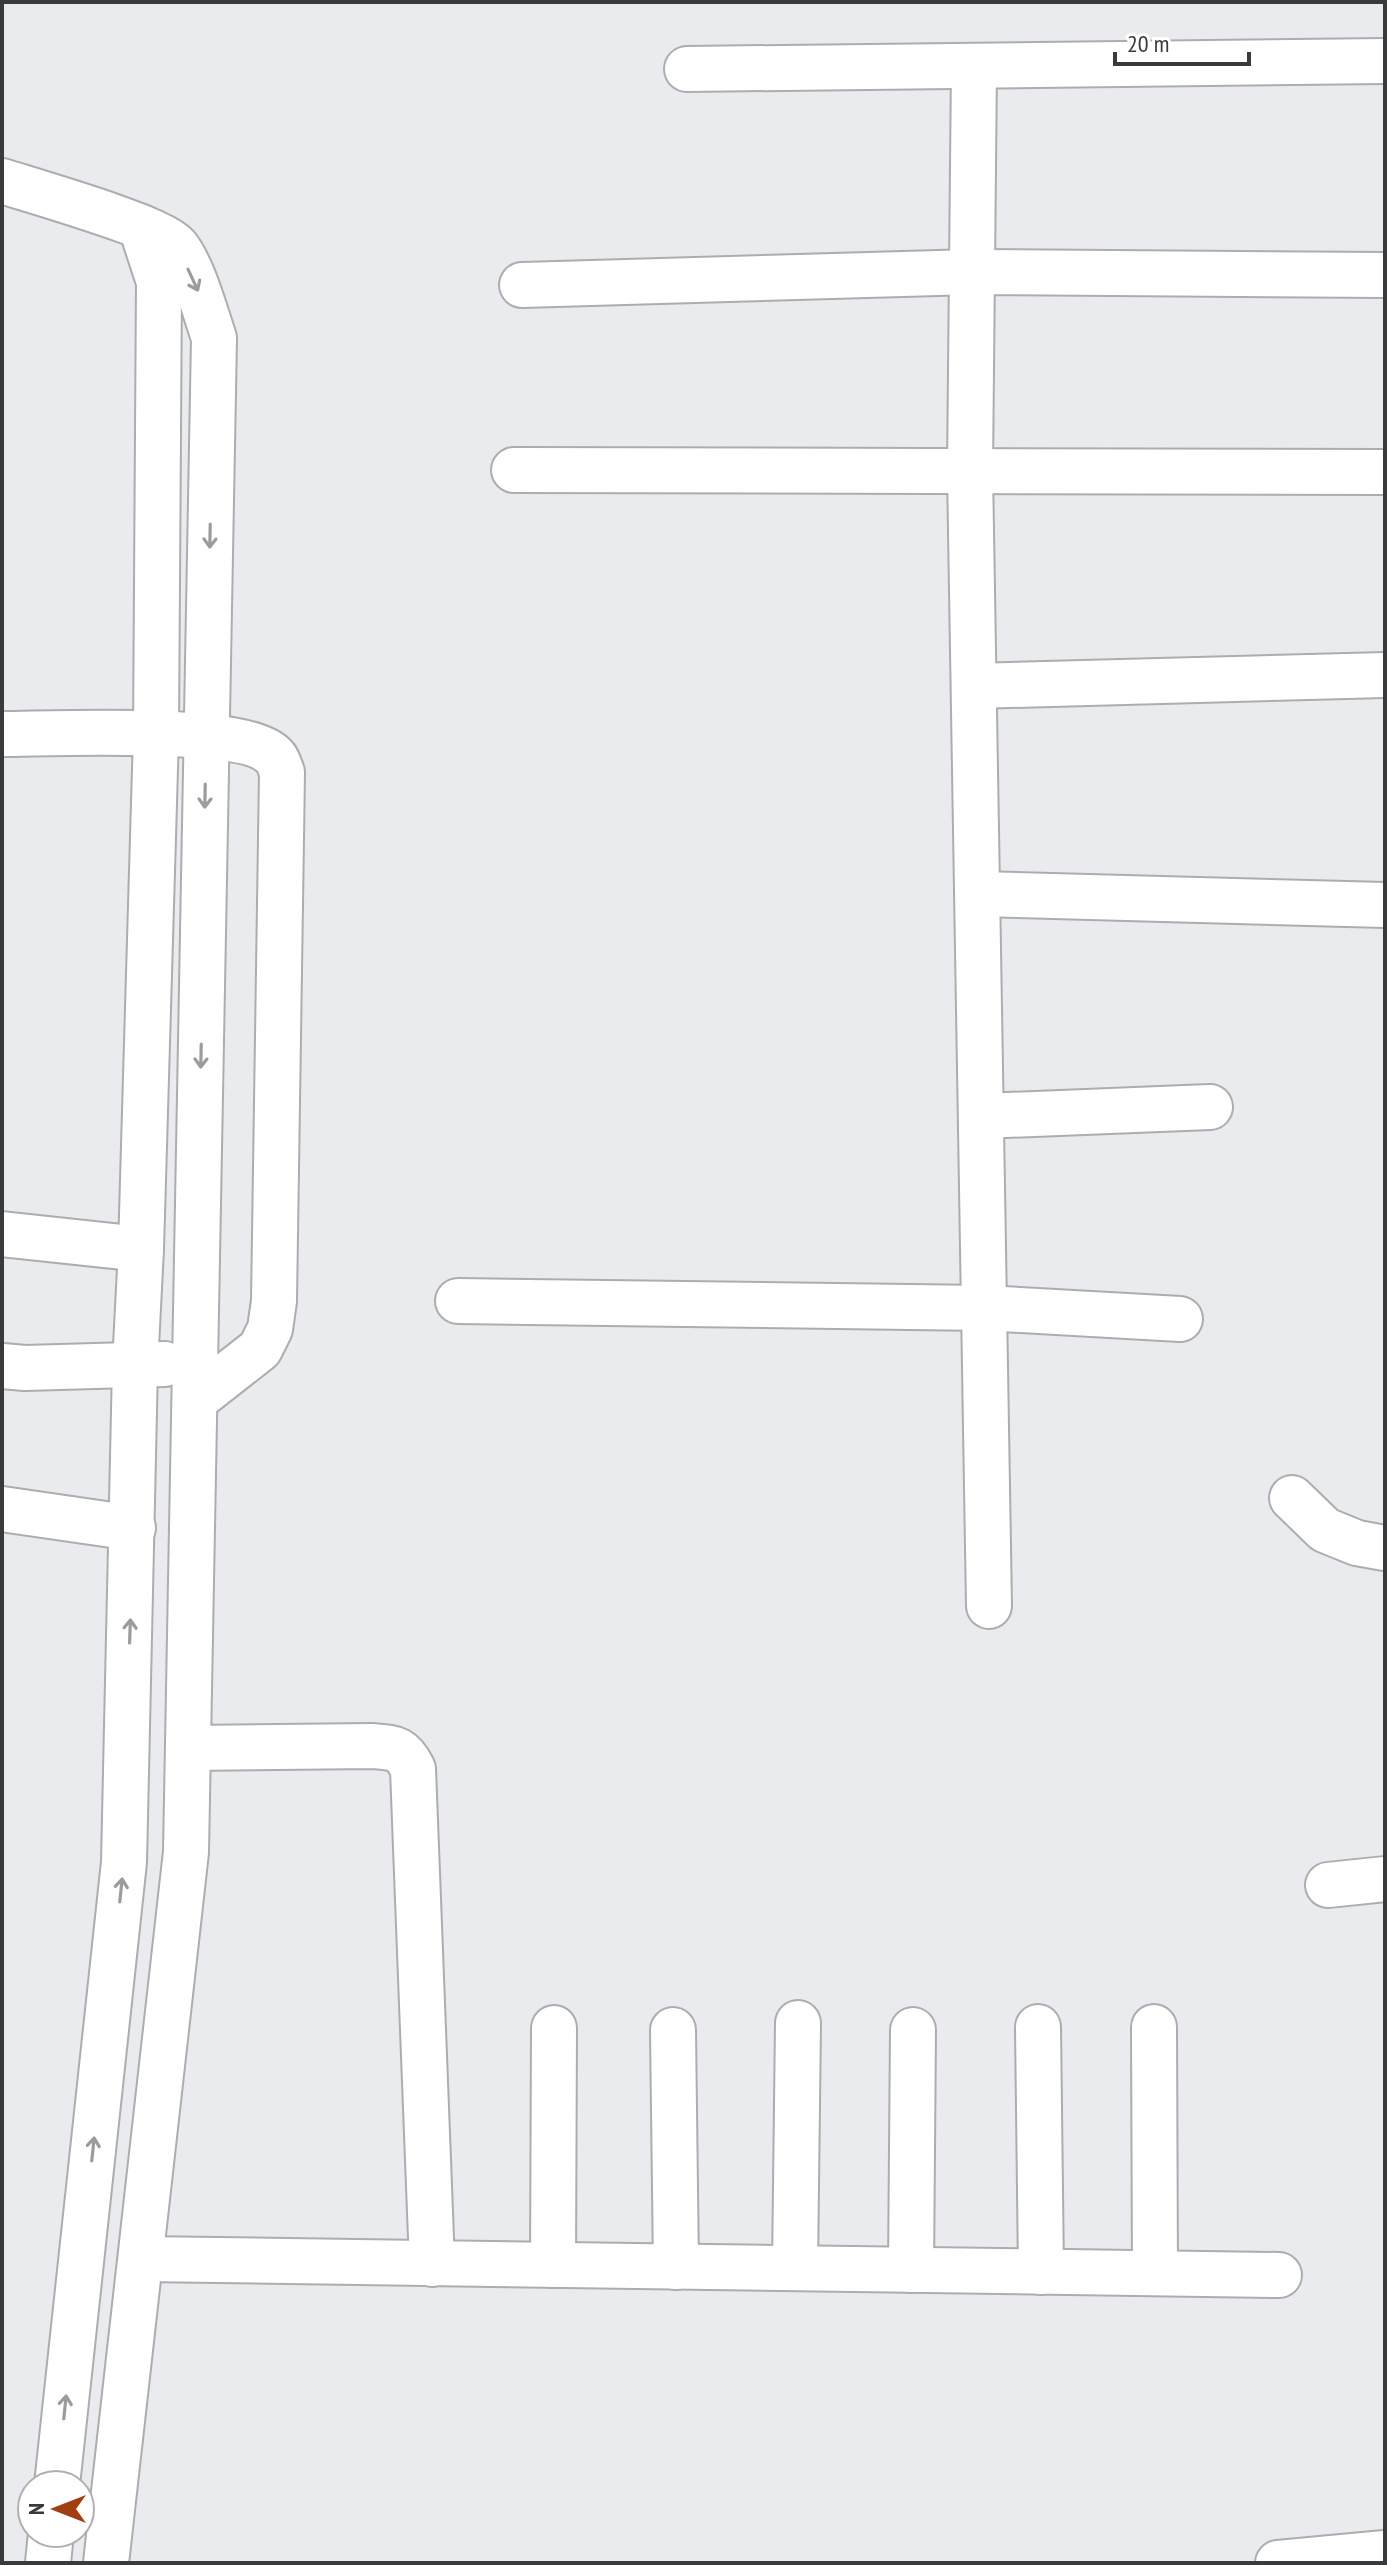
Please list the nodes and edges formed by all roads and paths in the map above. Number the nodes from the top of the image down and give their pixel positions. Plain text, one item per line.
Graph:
1 (1385, 61) edge
2 (974, 66) junction
3 (687, 69) dead end
4 (2, 181) edge
5 (141, 227) junction
6 (973, 272) junction
7 (1385, 275) edge
8 (522, 285) dead end
9 (514, 470) dead end
10 (970, 471) junction
11 (1385, 472) edge
12 (1385, 675) edge
13 (974, 686) junction
14 (2, 734) edge
15 (156, 734) junction
16 (206, 737) junction
17 (978, 894) junction
18 (1385, 905) edge
19 (1210, 1107) dead end
20 (982, 1116) junction
21 (2, 1234) edge
22 (141, 1249) junction
23 (458, 1301) dead end
24 (984, 1308) junction
25 (1180, 1319) dead end
26 (2, 1366) edge
27 (135, 1366) junction
28 (195, 1381) junction
29 (1292, 1498) dead end
30 (2, 1509) edge
31 (133, 1528) junction
32 (1385, 1548) edge
33 (989, 1606) dead end
34 (188, 1748) junction
35 (1385, 1879) edge
36 (1328, 1885) dead end
37 (798, 2023) dead end
38 (1038, 2027) dead end
39 (1154, 2027) dead end
40 (554, 2028) dead end
41 (673, 2030) dead end
42 (913, 2030) dead end
43 (141, 2259) junction
44 (432, 2264) junction
45 (553, 2265) junction
46 (676, 2267) junction
47 (795, 2268) junction
48 (911, 2270) junction
49 (1041, 2272) junction
50 (1155, 2273) junction
51 (1279, 2275) dead end
52 (59, 2469) edge
53 (116, 2474) junction
54 (96, 2475) edge
55 (1385, 2553) edge
56 (106, 2563) edge
57 (1278, 2563) edge

1 - 2 street
2 - 3 street
2 - 6 street
4 - 5 street
5 - 15 street
5 -> 16 street
6 - 7 street
6 - 8 street
6 - 10 street
9 - 10 street
10 - 11 street
10 - 13 street
12 - 13 street
13 - 17 street
14 - 15 street
15 - 16 street
15 - 22 street
16 -> 28 street
16 - 28 street
17 - 18 street
17 - 20 street
19 - 20 street
20 - 24 street
21 - 22 street
22 - 27 street
23 - 24 street
24 - 25 street
24 - 33 street
26 - 27 street
27 - 28 street
27 - 31 street
28 - 34 street
29 - 32 street
30 - 31 street
52 -> 31 street
34 - 43 street
34 - 44 street
35 - 36 street
37 - 47 street
38 - 49 street
39 - 50 street
40 - 45 street
41 - 46 street
42 - 48 street
43 - 44 street
43 - 53 street
44 - 45 street
45 - 46 street
46 - 47 street
47 - 48 street
48 - 49 street
49 - 50 street
50 - 51 street
53 - 54 street
53 - 56 street
55 - 57 street

